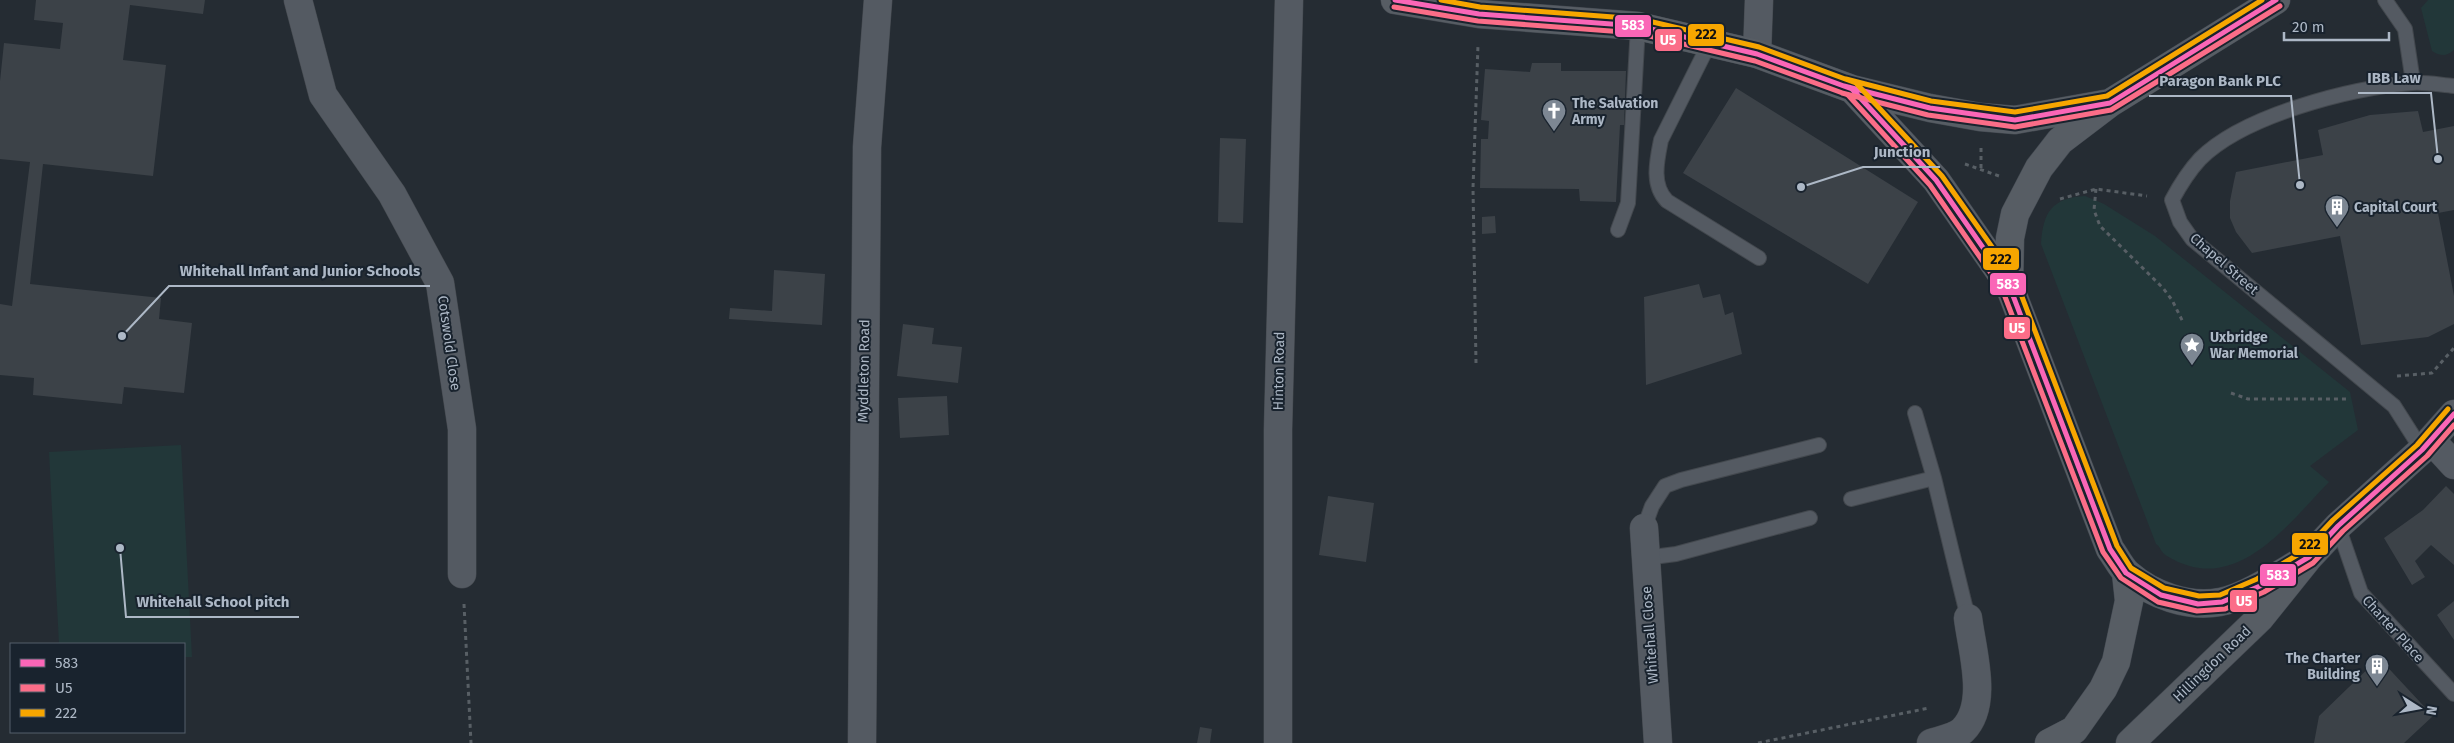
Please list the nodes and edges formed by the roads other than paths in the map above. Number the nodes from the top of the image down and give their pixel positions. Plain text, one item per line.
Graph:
1 (298, 0) edge
2 (878, 0) edge
3 (1289, 0) edge
4 (1395, 0) edge
5 (1759, 0) edge
6 (2276, 0) edge
7 (2386, 0) edge
8 (1638, 26) junction
9 (1710, 42) junction
10 (1757, 54) junction
11 (2413, 82) junction
12 (2454, 86) edge
13 (1852, 89) junction
14 (2110, 103) junction
15 (1618, 230) dead end
16 (1759, 258) dead end
17 (2009, 285) junction
18 (1915, 413) dead end
19 (2454, 414) edge
20 (1819, 445) dead end
21 (2426, 445) junction
22 (2454, 465) edge
23 (1934, 478) junction
24 (1851, 498) dead end
25 (1810, 518) dead end
26 (2338, 526) junction
27 (1644, 528) joint
28 (2309, 557) junction
29 (1645, 558) junction
30 (2126, 573) junction
31 (462, 574) road end
32 (1968, 618) joint
33 (2454, 694) edge
34 (2073, 737) edge
35 (862, 743) edge
36 (1278, 743) edge
37 (1658, 743) edge
38 (1931, 743) edge
39 (2049, 743) edge
40 (2130, 743) edge

1 - 31 street, Cotswold Close
2 - 35 street, Myddleton Road
3 - 36 street, Hinton Road
4 - 8 main road
5 - 10 street
6 - 14 main road
7 - 11 lane
8 - 9 main road
8 - 15 lane
9 - 10 main road
9 - 16 lane
10 - 13 main road
11 - 12 lane
11 - 21 lane, Chapel Street
13 - 14 main road
13 - 17 main road
14 - 17 main road
17 - 30 main road
18 - 23 lane
19 - 21 main road
20 - 27 lane
21 - 22 street
21 - 26 main road
23 - 24 lane
23 - 32 lane
25 - 29 lane
26 - 28 main road
26 - 33 lane, Charter Place
27 - 29 street, Whitehall Close
28 - 30 main road
28 - 40 main road, Hillingdon Road
29 - 37 street, Whitehall Close
30 - 34 main road
32 - 38 street
34 - 39 main road

